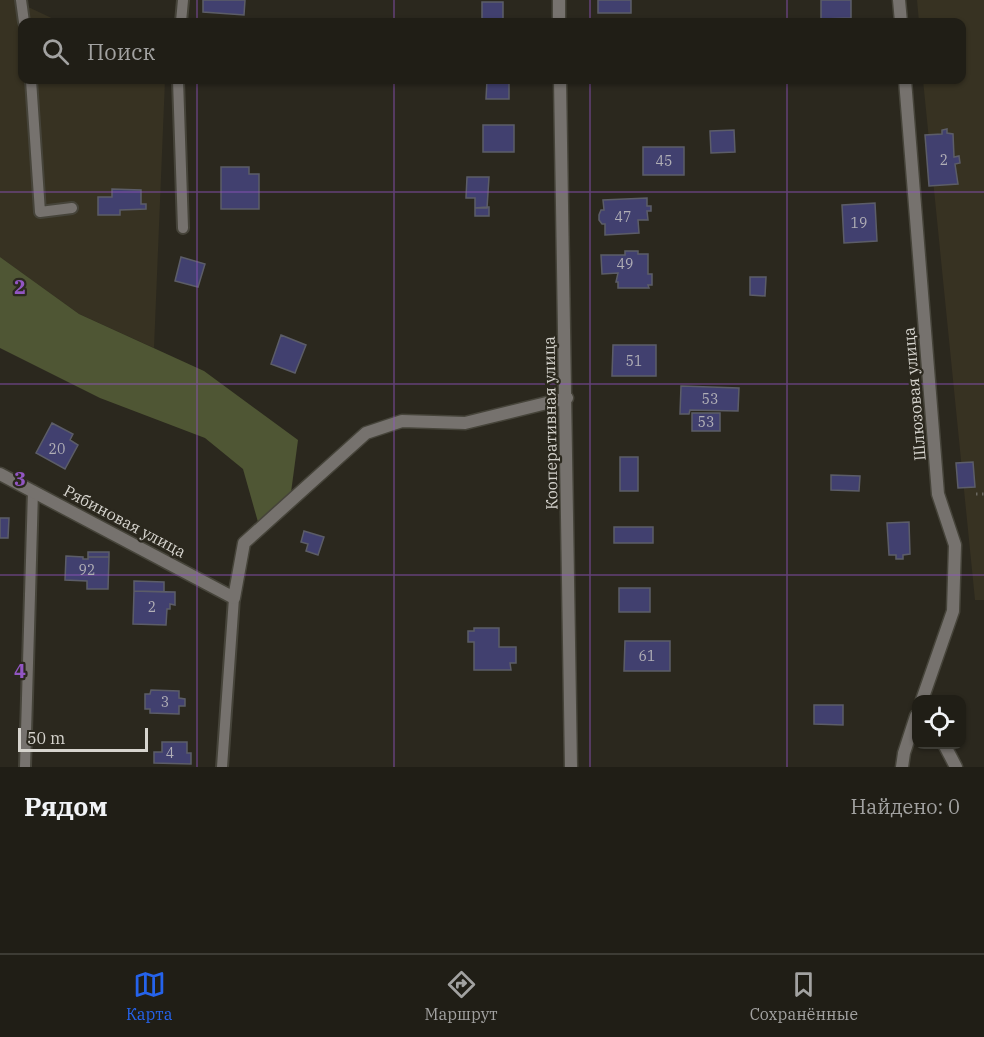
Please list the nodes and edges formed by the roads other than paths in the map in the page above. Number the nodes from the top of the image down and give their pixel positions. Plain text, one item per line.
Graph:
1 (21, 0) edge
2 (183, 0) edge
3 (559, 0) edge
4 (899, 0) edge
5 (23, 18) edge
6 (181, 18) edge
7 (559, 18) edge
8 (901, 18) edge
9 (31, 84) edge
10 (178, 84) edge
11 (560, 84) edge
12 (906, 84) edge
13 (72, 208) dead end
14 (183, 228) dead end
15 (567, 398) junction
16 (0, 474) edge
17 (33, 491) junction
18 (234, 598) junction
19 (923, 695) edge
20 (912, 728) edge
21 (947, 749) edge
22 (25, 767) edge
23 (222, 767) edge
24 (571, 767) edge
25 (902, 767) edge
26 (956, 767) edge

1 - 5 lane
2 - 6 lane
3 - 7 street
4 - 8 street
9 - 13 lane
10 - 14 lane
11 - 15 street, Кооперативная улица
12 - 19 street, Шлюзовая улица
15 - 18 street
15 - 24 street, Кооперативная улица
16 - 17 street, Рябиновая улица
17 - 18 street, Рябиновая улица
17 - 22 lane
18 - 23 lane
20 - 25 street
21 - 26 street

